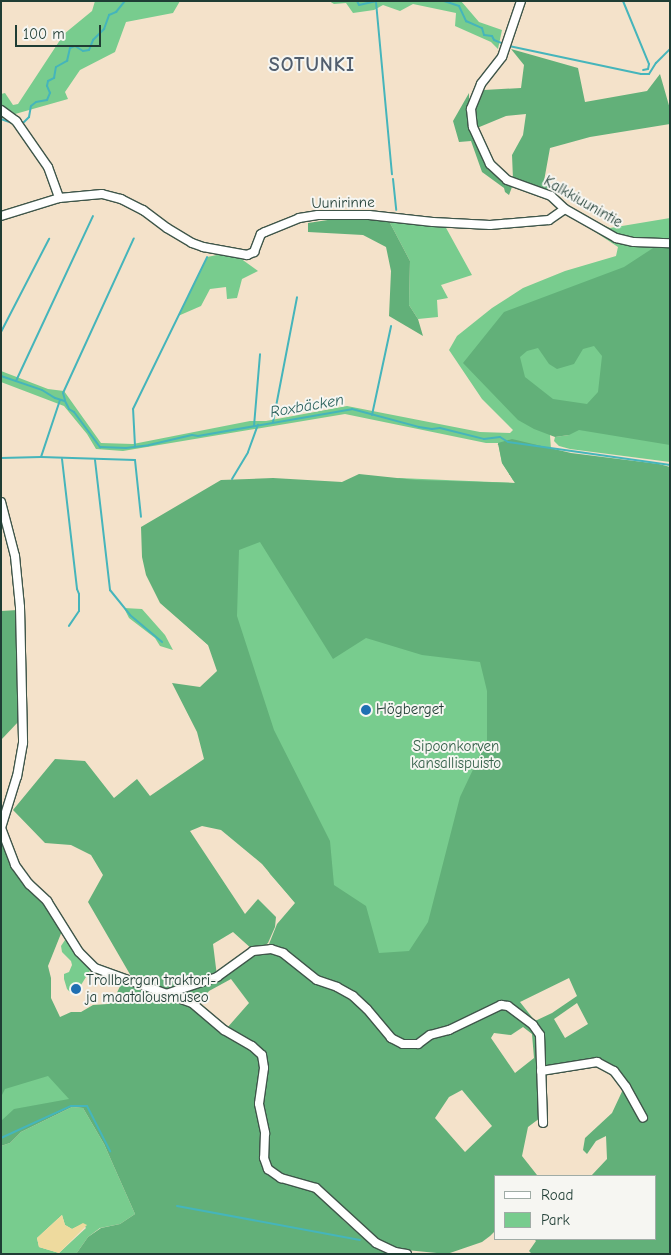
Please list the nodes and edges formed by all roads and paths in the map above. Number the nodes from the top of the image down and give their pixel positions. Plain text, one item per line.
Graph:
1 (521, 1) edge
2 (1, 110) edge
3 (59, 198) junction
4 (565, 209) junction
5 (1, 216) edge
6 (670, 243) edge
7 (1, 502) edge
8 (166, 994) junction
9 (541, 1071) junction
10 (643, 1118) dead end
11 (543, 1124) dead end
12 (406, 1254) edge

1 - 4 street, Kalkkiuunintie
2 - 3 street
3 - 4 street, Uunirinne
3 - 5 street, Uunirinne
4 - 6 street, Kalkkiuunintie
7 - 8 street
8 - 9 street
8 - 12 street
9 - 10 street
9 - 11 street

